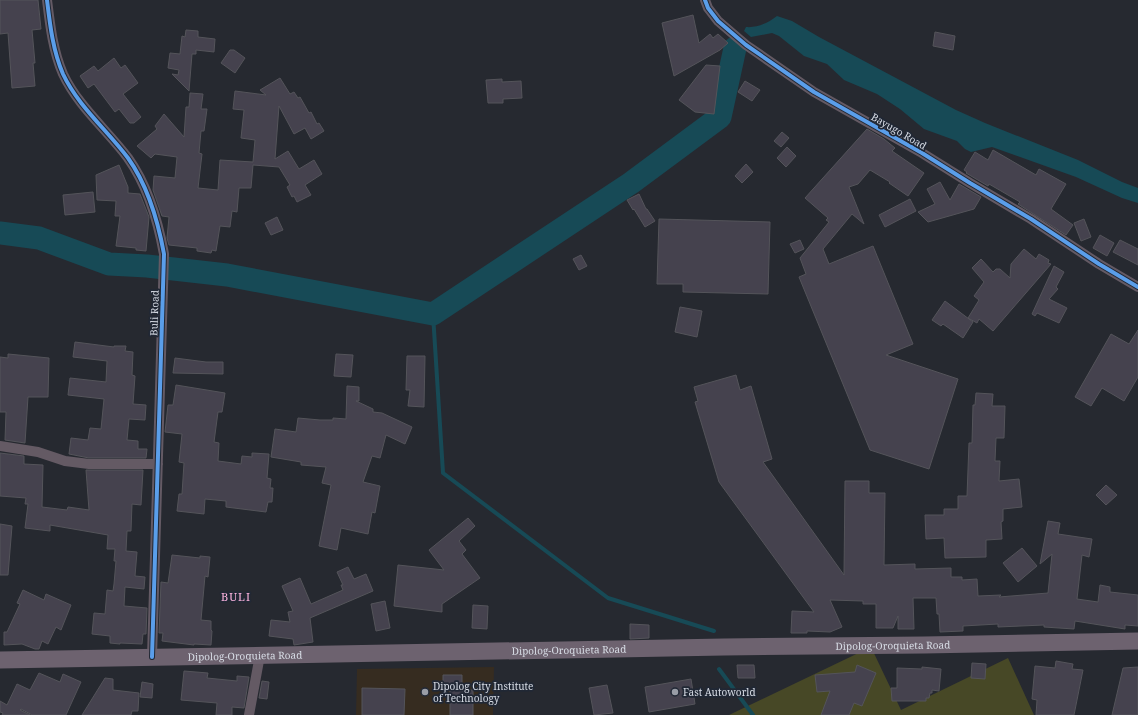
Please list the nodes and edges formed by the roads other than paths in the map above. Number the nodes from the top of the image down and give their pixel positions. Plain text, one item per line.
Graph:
1 (47, 0) edge
2 (704, 0) edge
3 (1138, 286) edge
4 (0, 446) edge
5 (158, 464) junction
6 (1138, 641) edge
7 (260, 655) junction
8 (152, 657) junction
9 (0, 660) edge
10 (249, 715) edge

1 - 5 street, Buli Road
2 - 3 street, Bayugo Road
4 - 5 street
5 - 8 street, Buli Road
6 - 7 highway, Dipolog-Oroquieta Road
7 - 8 highway, Dipolog-Oroquieta Road
7 - 10 street
8 - 9 highway, Dipolog-Oroquieta Road

